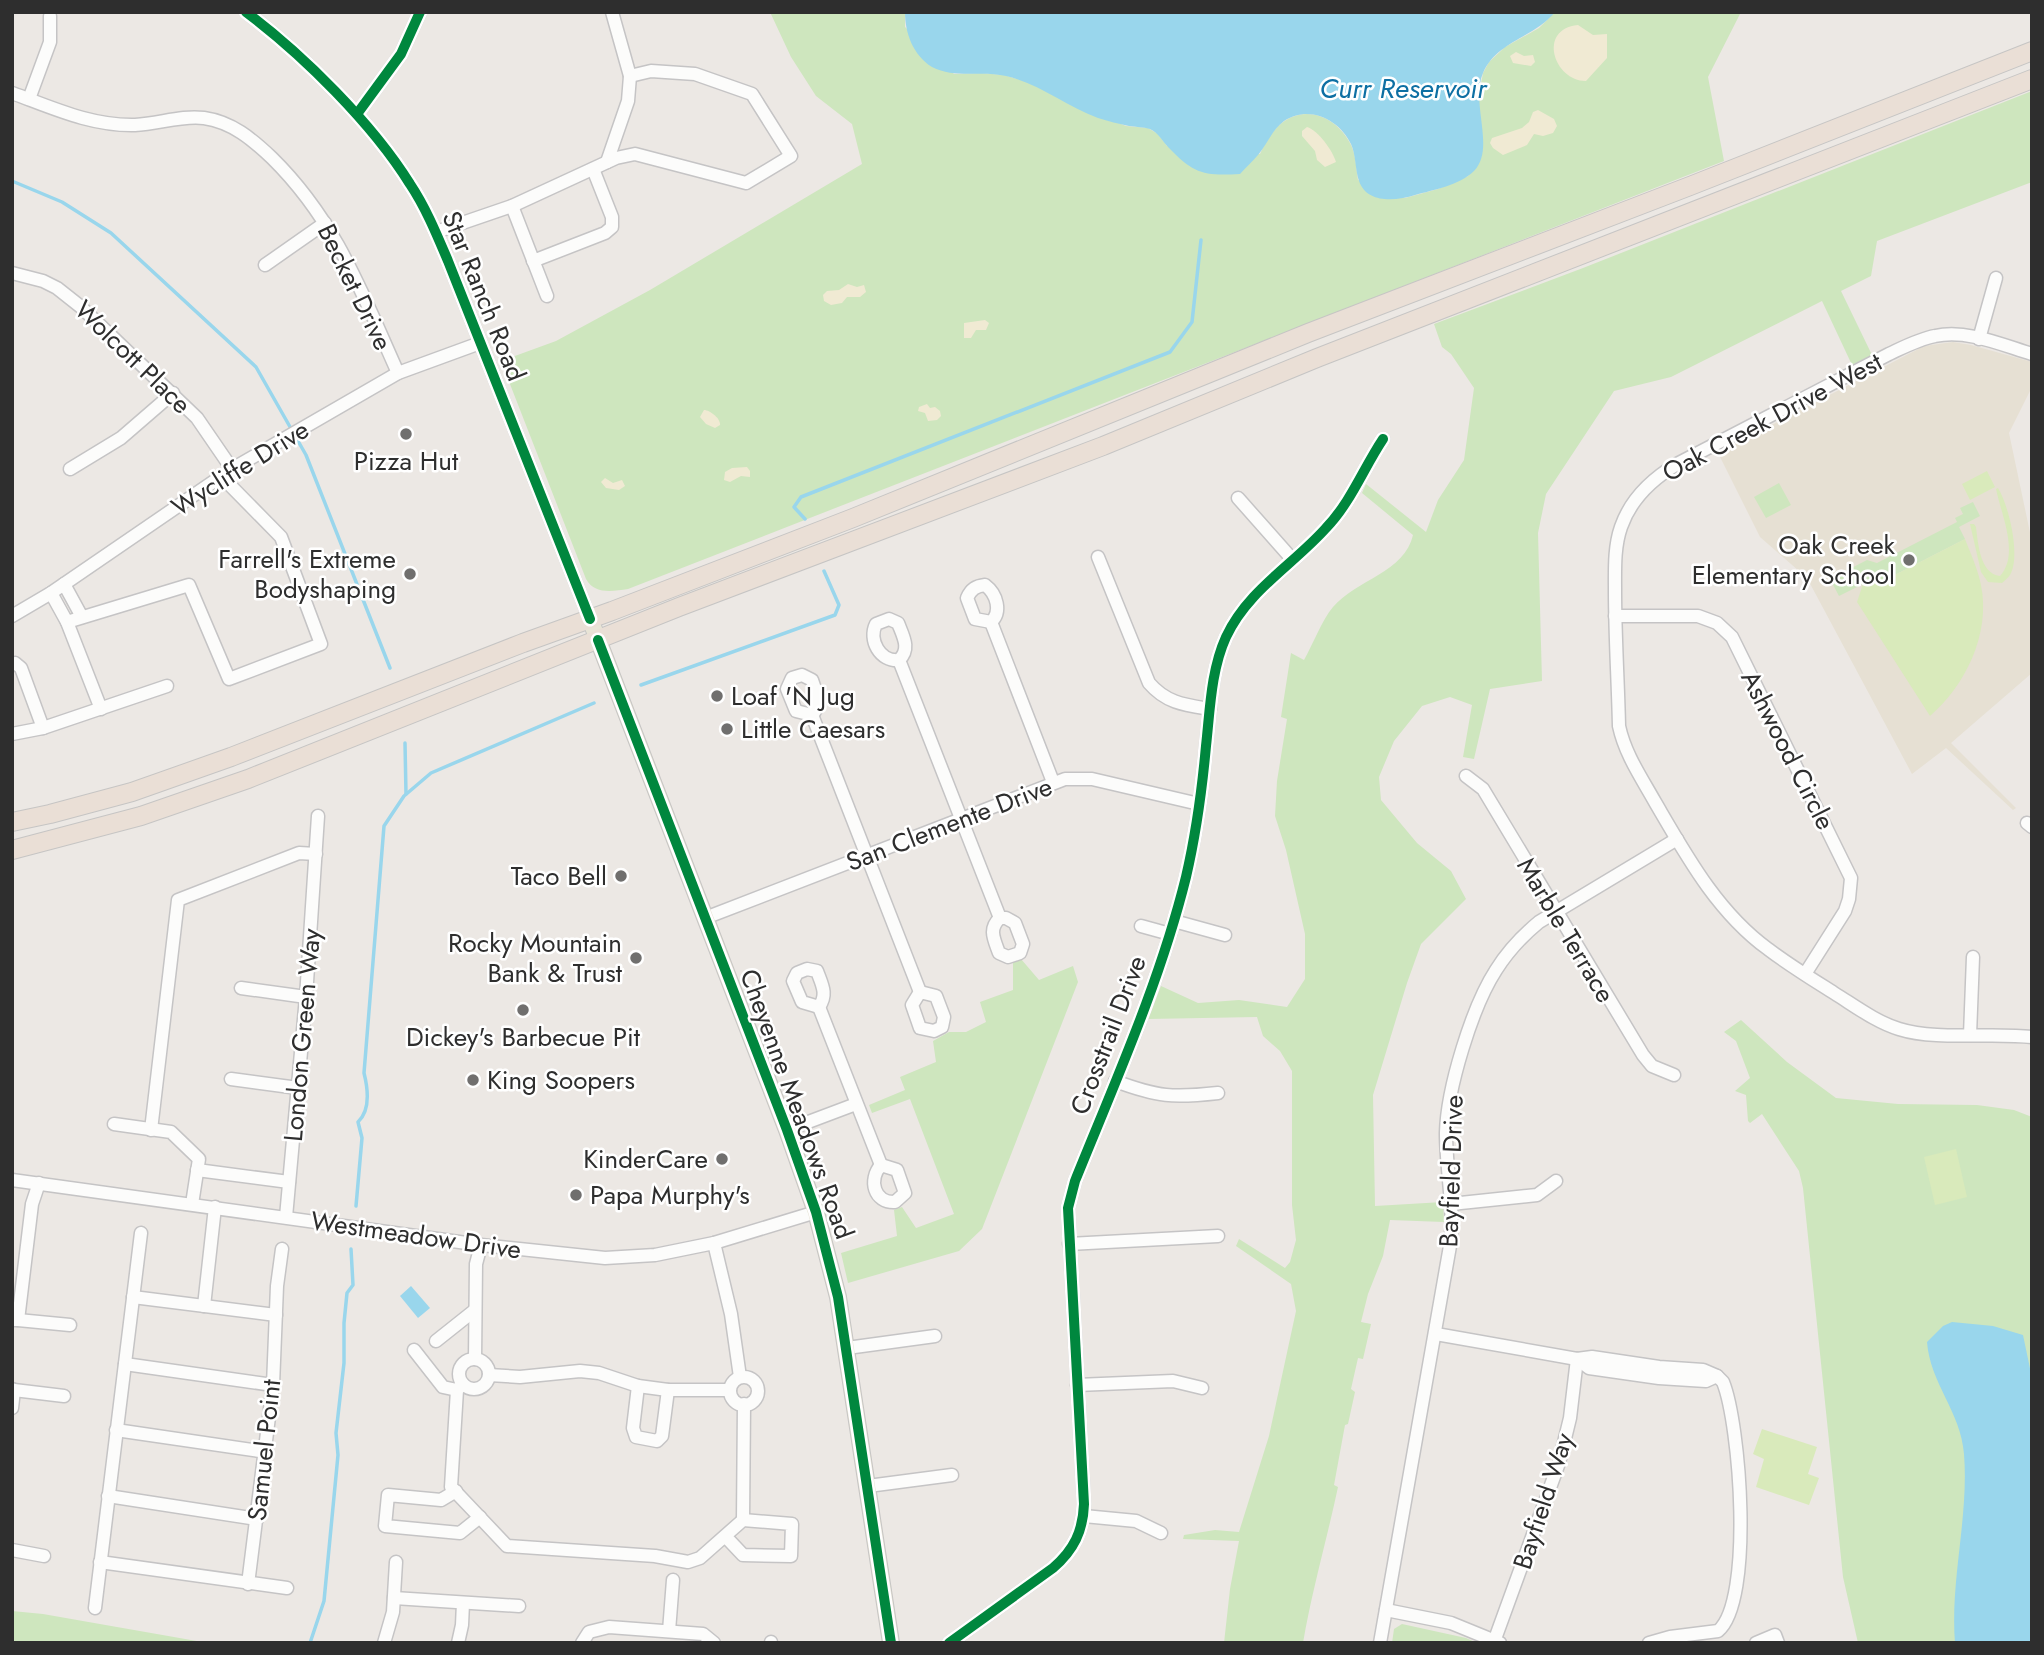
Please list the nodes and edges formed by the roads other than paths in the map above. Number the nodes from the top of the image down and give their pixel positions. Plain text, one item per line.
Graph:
1 (420, 12) edge
2 (612, 12) edge
3 (253, 14) edge
4 (50, 16) dead end
5 (2032, 51) edge
6 (630, 76) junction
7 (2032, 79) edge
8 (12, 93) edge
9 (29, 99) junction
10 (358, 114) junction
11 (607, 162) junction
12 (593, 169) junction
13 (512, 206) junction
14 (325, 223) junction
15 (436, 232) junction
16 (533, 261) junction
17 (265, 265) dead end
18 (12, 273) edge
19 (1996, 278) dead end
20 (547, 296) dead end
21 (1979, 338) junction
22 (480, 343) junction
23 (2032, 354) edge
24 (398, 373) junction
25 (173, 393) junction
26 (1383, 439) dead end
27 (70, 469) dead end
28 (227, 472) junction
29 (1238, 498) dead end
30 (1098, 557) dead end
31 (1292, 559) junction
32 (64, 584) junction
33 (51, 593) junction
34 (12, 616) edge
35 (1615, 616) junction
36 (82, 617) junction
37 (590, 619) junction
38 (67, 622) junction
39 (991, 622) dead end
40 (597, 640) junction
41 (899, 660) dead end
42 (12, 664) edge
43 (167, 686) dead end
44 (101, 709) junction
45 (1210, 709) junction
46 (813, 715) dead end
47 (43, 728) junction
48 (12, 734) edge
49 (1466, 776) dead end
50 (1053, 782) junction
51 (1199, 804) junction
52 (318, 816) dead end
53 (960, 818) junction
54 (12, 822) edge
55 (1676, 839) junction
56 (12, 850) edge
57 (316, 854) junction
58 (867, 856) junction
59 (1555, 912) junction
60 (705, 918) junction
61 (1000, 918) dead end
62 (1174, 921) junction
63 (1141, 926) dead end
64 (1170, 934) junction
65 (1225, 935) dead end
66 (1973, 957) dead end
67 (1805, 974) junction
68 (241, 988) dead end
69 (920, 992) dead end
70 (306, 997) junction
71 (819, 1007) dead end
72 (1969, 1035) junction
73 (2032, 1037) edge
74 (1674, 1075) dead end
75 (231, 1079) dead end
76 (1115, 1081) junction
77 (298, 1088) junction
78 (1219, 1094) dead end
79 (856, 1104) junction
80 (114, 1124) dead end
81 (151, 1129) junction
82 (787, 1130) junction
83 (881, 1165) dead end
84 (197, 1170) junction
85 (12, 1180) edge
86 (1556, 1181) dead end
87 (289, 1182) junction
88 (39, 1183) junction
89 (1451, 1203) junction
90 (192, 1204) junction
91 (215, 1207) junction
92 (816, 1212) junction
93 (286, 1217) junction
94 (141, 1233) dead end
95 (1218, 1236) dead end
96 (714, 1243) junction
97 (1069, 1244) junction
98 (481, 1245) junction
99 (282, 1249) dead end
100 (19, 1258) edge
101 (133, 1297) junction
102 (204, 1306) junction
103 (475, 1310) junction
104 (276, 1315) junction
105 (15, 1320) edge
106 (70, 1325) dead end
107 (1436, 1335) junction
108 (935, 1336) dead end
109 (436, 1341) dead end
110 (847, 1348) junction
111 (414, 1350) dead end
112 (475, 1359) junction
113 (1577, 1359) junction
114 (125, 1364) junction
115 (489, 1375) junction
116 (740, 1377) junction
117 (273, 1385) junction
118 (1077, 1385) junction
119 (638, 1386) junction
120 (460, 1387) junction
121 (1202, 1388) dead end
122 (13, 1390) edge
123 (668, 1390) junction
124 (730, 1390) junction
125 (64, 1396) dead end
126 (744, 1404) junction
127 (12, 1408) edge
128 (117, 1430) junction
129 (266, 1452) junction
130 (952, 1475) dead end
131 (868, 1486) junction
132 (456, 1491) junction
133 (108, 1496) junction
134 (1084, 1516) junction
135 (480, 1517) junction
136 (257, 1519) junction
137 (743, 1520) junction
138 (1161, 1533) dead end
139 (725, 1536) junction
140 (12, 1549) edge
141 (44, 1556) dead end
142 (100, 1562) junction
143 (397, 1562) dead end
144 (673, 1580) dead end
145 (248, 1584) junction
146 (287, 1588) dead end
147 (394, 1598) junction
148 (463, 1603) junction
149 (519, 1606) dead end
150 (94, 1608) dead end
151 (1386, 1610) junction
152 (669, 1631) junction
153 (1498, 1641) edge
154 (384, 1643) edge
155 (458, 1643) edge
156 (582, 1643) edge
157 (714, 1643) edge
158 (891, 1643) edge
159 (948, 1643) edge
160 (1380, 1643) edge
161 (1649, 1643) edge
162 (1756, 1643) edge
163 (1778, 1643) edge

1 - 10 street
2 - 6 street
3 - 10 street, Star Ranch Road
4 - 9 street
5 - 37 highway
6 - 11 street
6 - 11 street
7 - 40 highway
8 - 9 street, Becket Drive
9 - 14 street, Becket Drive
10 - 15 street, Star Ranch Road
11 - 12 street
12 - 13 street
12 - 16 street
13 - 15 street
13 - 16 street
14 - 17 street
14 - 24 street, Becket Drive
15 - 22 street, Star Ranch Road
16 - 20 street
18 - 25 street, Wolcott Place
19 - 21 street
21 - 23 street, Oak Creek Drive West
21 - 35 street, Oak Creek Drive West
22 - 24 street, Wycliffe Drive
22 - 37 street, Star Ranch Road
24 - 28 street, Wycliffe Drive
25 - 27 street
25 - 28 street, Wolcott Place
26 - 31 street, Crosstrail Drive
28 - 32 street, Wycliffe Drive
28 - 36 street, Wolcott Place
29 - 31 street
30 - 45 street
31 - 45 street, Crosstrail Drive
32 - 33 street, Wycliffe Drive
32 - 36 street
33 - 34 street, Wycliffe Drive
33 - 38 street
35 - 55 street, Oak Creek Drive West
35 - 67 street, Ashwood Circle
36 - 38 street
37 - 40 main road, Cheyenne Meadows Road
37 - 54 highway
38 - 44 street
39 - 50 street
40 - 56 highway
40 - 60 main road, Cheyenne Meadows Road
41 - 53 street
42 - 47 street
43 - 44 street
44 - 47 street
45 - 51 street, Crosstrail Drive
46 - 58 street
47 - 48 street
49 - 59 street, Marble Terrace
50 - 51 street, San Clemente Drive
50 - 53 street, San Clemente Drive
51 - 62 street, Crosstrail Drive
52 - 57 street, London Green Way
53 - 58 street, San Clemente Drive
53 - 61 street
55 - 59 street, Bayfield Drive
55 - 67 street, Oak Creek Drive West
57 - 70 street, London Green Way
57 - 81 street
58 - 60 street, San Clemente Drive
58 - 69 street
59 - 74 street, Marble Terrace
59 - 89 street, Bayfield Drive
60 - 82 main road, Cheyenne Meadows Road
62 - 64 street, Crosstrail Drive
62 - 65 street
63 - 64 street
64 - 76 street, Crosstrail Drive
66 - 72 street
67 - 72 street, Oak Creek Drive West
68 - 70 street
70 - 77 street, London Green Way
71 - 79 street
72 - 73 street
75 - 77 street
76 - 78 street
76 - 97 street, Crosstrail Drive
77 - 87 street, London Green Way
79 - 82 street
79 - 83 street
80 - 81 street
81 - 84 street
82 - 92 main road, Cheyenne Meadows Road
84 - 87 street
84 - 90 street
85 - 88 street, Westmeadow Drive
86 - 89 street
87 - 93 street, London Green Way
88 - 90 street, Westmeadow Drive
88 - 100 street
89 - 107 street, Bayfield Drive
90 - 91 street, Westmeadow Drive
91 - 93 street, Westmeadow Drive
91 - 102 street
92 - 96 street, Westmeadow Drive
92 - 110 main road, Cheyenne Meadows Road
93 - 98 street, Westmeadow Drive
94 - 101 street
95 - 97 street
96 - 98 street, Westmeadow Drive
96 - 116 street
97 - 118 street, Crosstrail Drive
98 - 103 street
99 - 104 street, Samuel Point
100 - 105 street
101 - 102 street
101 - 114 street
102 - 104 street
103 - 109 street
103 - 112 street
104 - 117 street, Samuel Point
105 - 106 street
107 - 113 street
107 - 151 street, Bayfield Drive
108 - 110 street
110 - 131 main road, Cheyenne Meadows Road
111 - 120 street
112 - 115 street
112 - 120 street
113 - 153 street, Bayfield Way
113 - 161 street
114 - 117 street
114 - 128 street
115 - 119 street
115 - 120 street
116 - 124 street
116 - 126 street
117 - 129 street, Samuel Point
118 - 121 street
118 - 134 street, Crosstrail Drive
119 - 123 street
119 - 123 street
120 - 132 street
122 - 125 street
122 - 127 street
123 - 124 street
124 - 126 street
126 - 137 street
128 - 129 street
128 - 133 street
129 - 136 street, Samuel Point
130 - 131 street
131 - 158 main road, Cheyenne Meadows Road
132 - 135 street
132 - 135 street
133 - 136 street
133 - 142 street
134 - 138 street
134 - 159 street, Crosstrail Drive
135 - 139 street
136 - 145 street, Samuel Point
137 - 139 street
137 - 139 street
140 - 141 street
142 - 145 street
142 - 150 street
143 - 147 street
144 - 152 street
145 - 146 street
147 - 148 street
147 - 154 street
148 - 149 street
148 - 155 street
151 - 153 street
151 - 160 street, Bayfield Drive
152 - 156 street
152 - 157 street
162 - 163 street

